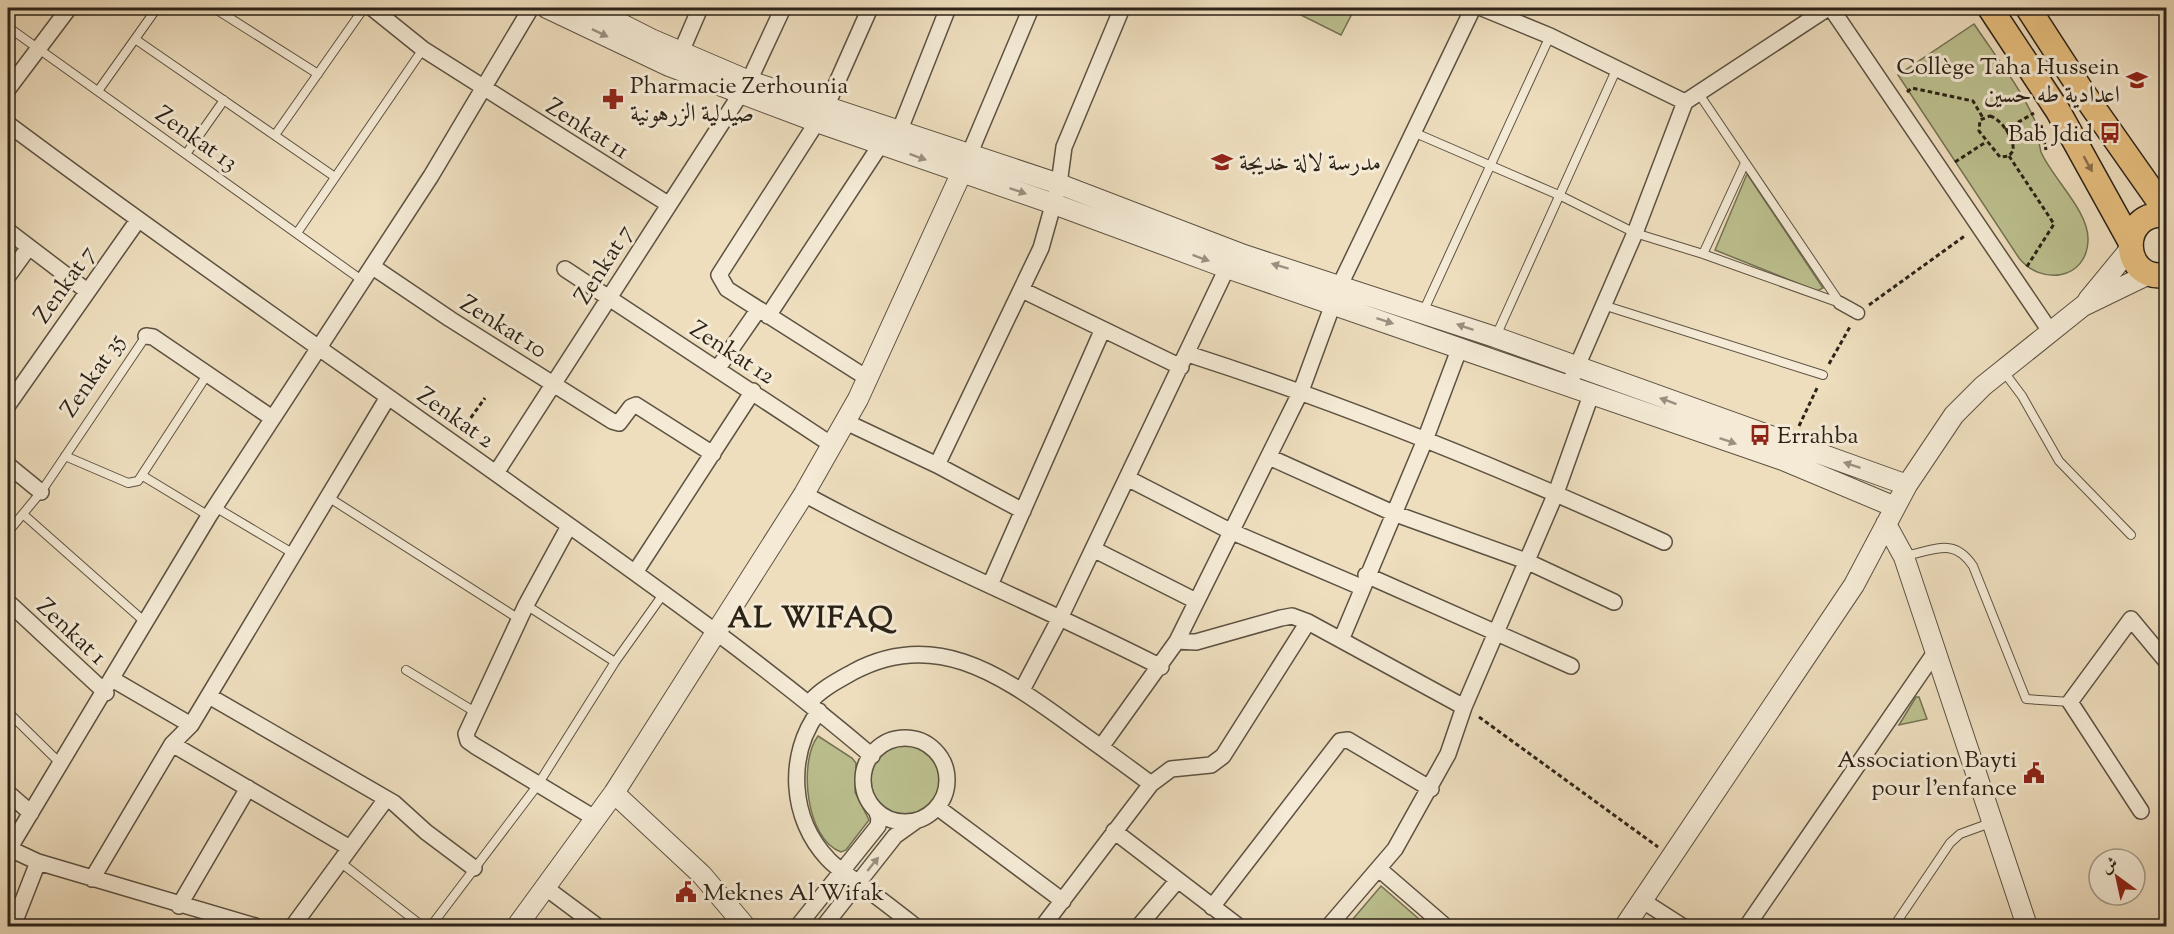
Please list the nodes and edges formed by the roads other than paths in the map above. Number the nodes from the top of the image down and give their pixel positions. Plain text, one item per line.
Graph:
1 (69, 8) edge
2 (157, 8) edge
3 (214, 8) edge
4 (364, 8) edge
5 (372, 8) edge
6 (531, 8) edge
7 (547, 8) edge
8 (590, 8) edge
9 (700, 8) edge
10 (783, 8) edge
11 (870, 8) edge
12 (948, 8) edge
13 (1031, 8) edge
14 (1122, 8) edge
15 (1473, 8) edge
16 (1482, 8) edge
17 (1829, 8) edge
18 (1990, 8) edge
19 (2028, 8) edge
20 (8, 27) edge
21 (1550, 36) junction
22 (135, 39) junction
23 (423, 49) junction
24 (39, 50) junction
25 (681, 52) junction
26 (1617, 68) junction
27 (318, 74) junction
28 (745, 87) junction
29 (485, 88) junction
30 (8, 89) edge
31 (98, 91) junction
32 (1699, 94) junction
33 (224, 100) junction
34 (1685, 102) junction
35 (821, 115) junction
36 (8, 124) edge
37 (899, 132) junction
38 (1413, 132) junction
39 (275, 135) junction
40 (881, 144) junction
41 (186, 154) junction
42 (1745, 163) junction
43 (966, 164) junction
44 (1492, 166) junction
45 (335, 177) junction
46 (1059, 184) junction
47 (1561, 196) junction
48 (668, 204) junction
49 (1054, 204) junction
50 (2166, 213) edge
51 (138, 220) junction
52 (8, 231) edge
53 (297, 233) junction
54 (1635, 233) junction
55 (2130, 245) junction
56 (29, 246) junction
57 (1703, 254) junction
58 (373, 267) junction
59 (1227, 268) junction
60 (565, 269) dead end
61 (8, 276) edge
62 (2159, 279) edge
63 (363, 281) junction
64 (1340, 285) junction
65 (1022, 290) junction
66 (87, 291) junction
67 (609, 296) junction
68 (1840, 303) junction
69 (1332, 304) junction
70 (1603, 305) junction
71 (2083, 306) junction
72 (1423, 312) junction
73 (763, 313) junction
74 (1858, 313) road end
75 (1102, 331) junction
76 (2050, 332) junction
77 (146, 336) joint
78 (1495, 337) junction
79 (1460, 347) junction
80 (319, 348) junction
81 (1184, 360) junction
82 (718, 368) junction
83 (2002, 370) junction
84 (207, 375) junction
85 (1823, 375) road end
86 (1571, 377) junction
87 (867, 378) junction
88 (554, 385) junction
89 (753, 391) junction
90 (1301, 391) junction
91 (1591, 395) junction
92 (388, 397) junction
93 (8, 405) edge
94 (272, 418) junction
95 (846, 422) junction
96 (1425, 440) junction
97 (832, 446) junction
98 (713, 454) junction
99 (65, 456) junction
100 (1269, 457) junction
101 (8, 465) edge
102 (937, 465) junction
103 (496, 473) junction
104 (143, 476) junction
105 (1127, 478) junction
106 (1907, 486) junction
107 (41, 492) junction
108 (1556, 493) junction
109 (804, 494) junction
110 (328, 497) junction
111 (1023, 511) junction
112 (212, 512) junction
113 (1393, 513) junction
114 (24, 515) junction
115 (1890, 516) junction
116 (569, 526) junction
117 (1230, 531) junction
118 (8, 532) edge
119 (2131, 535) dead end
120 (1664, 542) dead end
121 (1093, 549) junction
122 (294, 554) junction
123 (1904, 557) junction
124 (1526, 561) junction
125 (636, 571) junction
126 (1364, 581) junction
127 (990, 585) junction
128 (664, 593) junction
129 (1196, 601) junction
130 (8, 602) edge
131 (1614, 602) dead end
132 (522, 612) junction
133 (1061, 616) junction
134 (145, 622) junction
135 (1308, 622) junction
136 (715, 632) junction
137 (1496, 633) junction
138 (1341, 640) junction
139 (1177, 641) junction
140 (1936, 651) junction
141 (2166, 661) edge
142 (615, 662) junction
143 (1570, 666) dead end
144 (1161, 667) junction
145 (406, 670) dead end
146 (109, 686) junction
147 (1022, 690) junction
148 (209, 696) junction
149 (2070, 702) junction
150 (814, 707) junction
151 (1464, 707) junction
152 (8, 712) edge
153 (475, 712) junction
154 (191, 725) junction
155 (172, 744) junction
156 (1101, 747) junction
157 (872, 756) junction
158 (62, 765) junction
159 (1151, 784) junction
160 (537, 786) junction
161 (248, 788) junction
162 (1431, 789) junction
163 (8, 793) edge
164 (614, 793) junction
165 (386, 799) junction
166 (937, 807) junction
167 (876, 810) junction
168 (2141, 811) dead end
169 (31, 813) junction
170 (596, 819) junction
171 (917, 820) junction
172 (1994, 822) junction
173 (1114, 831) junction
174 (8, 848) edge
175 (350, 848) junction
176 (38, 862) junction
177 (340, 862) junction
178 (474, 868) junction
179 (1379, 869) junction
180 (842, 871) junction
181 (92, 879) junction
182 (1177, 881) junction
183 (858, 883) junction
184 (546, 888) junction
185 (1063, 901) junction
186 (1643, 901) junction
187 (179, 906) junction
188 (1212, 907) junction
189 (1234, 925) edge
190 (15, 926) edge
191 (255, 927) edge
192 (293, 927) edge
193 (422, 927) edge
194 (431, 927) edge
195 (517, 927) edge
196 (597, 927) edge
197 (745, 927) edge
198 (798, 927) edge
199 (824, 927) edge
200 (915, 927) edge
201 (1043, 927) edge
202 (1139, 927) edge
203 (1329, 927) edge
204 (1445, 927) edge
205 (1625, 927) edge
206 (1682, 927) edge
207 (1747, 927) edge
208 (1894, 927) edge
209 (2027, 927) edge

1 - 24 street
2 - 22 lane
3 - 27 lane
4 - 27 lane
5 - 23 street
6 - 29 street
7 -> 28 street
8 - 25 street
9 - 25 street
10 - 28 street, Zenkat 7
11 - 35 street
12 - 37 street
13 - 43 street
14 - 46 street
15 - 38 street
16 - 21 street
17 - 32 street
17 - 76 street
18 -> 55 main road
19 - 50 main road
20 - 24 lane, Zenkat 13
21 - 26 street
21 - 44 lane
22 - 31 lane
22 - 33 lane
23 - 29 street
23 - 45 lane
24 - 30 street
24 - 31 lane, Zenkat 13
25 - 28 street
26 - 34 street
26 - 47 lane
27 - 39 lane
28 - 35 street
28 - 48 street, Zenkat 7
29 - 48 street, Zenkat 11
29 - 58 street
31 - 41 lane, Zenkat 13
32 - 34 street
32 - 42 lane
33 - 39 lane
33 - 41 lane
34 - 54 street
35 - 37 street
35 - 40 street
35 - 73 street
36 - 51 street, Zenkat 2
37 - 43 street
38 - 44 lane
38 - 64 street
39 - 45 lane
40 -> 43 street
40 - 73 street
41 - 53 lane, Zenkat 13
42 - 57 lane
42 - 68 lane
43 - 46 street
43 -> 49 street
43 - 87 street
44 - 47 lane
44 - 72 lane
45 - 53 lane
46 - 49 street
64 -> 46 street
47 - 54 lane
47 - 78 lane
48 - 67 street, Zenkat 7
49 -> 59 street
49 - 65 street
50 - 55 main road
51 - 66 street, Zenkat 7
51 - 80 street, Zenkat 2
52 - 56 street
53 - 63 lane, Zenkat 13
54 - 57 lane
54 - 70 street
55 - 62 main road
55 - 71 street
56 - 61 street
56 - 66 street
57 - 68 lane
58 - 63 street
58 - 88 street, Zenkat 10
59 - 69 street
59 - 81 street
60 - 67 street, Zenkat 12
62 - 71 street
63 - 80 street
64 - 69 street
64 - 72 street
65 - 75 street
65 - 102 street
66 - 93 street, Zenkat 7
67 - 82 street, Zenkat 12
67 - 88 street, Zenkat 7
68 - 74 street
69 -> 79 street
69 - 90 street
70 - 85 lane
70 - 86 street
71 - 76 street
78 -> 72 street
73 - 82 street
73 - 87 street
75 - 81 street
75 - 111 street
76 - 83 street
77 - 84 street, Zenkat 35
77 - 99 lane, Zenkat 35
78 - 86 street
79 - 86 street
79 - 96 street
80 - 92 street, Zenkat 2
80 - 94 street
81 - 90 street
81 - 105 street
82 - 89 street, Zenkat 12
83 - 106 street
83 - 119 lane
84 - 94 street, Zenkat 35
84 - 104 lane
86 - 91 street
106 -> 86 street
87 - 95 street
88 - 98 street, Zenkat 10
88 - 103 street, Zenkat 7
89 - 97 street, Zenkat 12
89 - 98 street
90 - 96 street
90 - 100 street
91 - 108 street
91 -> 115 street
92 - 103 street, Zenkat 2
92 - 110 street
94 - 112 street
95 - 97 street
95 - 102 street
96 - 108 street
96 - 113 street
97 - 109 street
98 - 125 street
99 - 104 lane
99 - 107 lane, Zenkat 35
100 - 113 street
100 - 117 street
101 - 107 street
102 - 111 street
103 - 116 street, Zenkat 2
104 - 112 lane
105 - 117 street
105 - 121 street
106 - 115 street
107 - 114 lane, Zenkat 35
108 - 120 street
108 - 124 street
109 - 127 street
109 - 136 street
110 - 122 street
110 - 132 lane
111 - 127 street
112 - 122 lane
112 - 134 street
113 - 124 street
113 - 126 street
114 - 118 lane, Zenkat 35
114 - 134 lane
115 - 123 street
115 - 186 street
116 - 125 street, Zenkat 2
116 - 132 street
117 - 126 street
117 - 129 street
121 - 129 street
121 - 133 street
122 - 148 street
123 - 140 street
123 - 149 lane
124 - 131 street
124 - 137 street
125 - 128 street, Zenkat 2
126 - 137 street
126 - 138 street
127 - 133 street
128 - 136 street, Zenkat 2
128 - 142 lane
129 - 139 street
130 - 146 street, Zenkat 1
132 - 142 lane
132 - 153 street
133 - 144 street
133 - 147 street
134 - 146 street
135 - 138 street
135 - 139 street
135 - 159 street
136 - 150 street, Zenkat 2
136 - 164 street
137 - 143 street
137 - 151 street
138 - 151 street
139 - 144 street
140 - 172 street
140 - 207 street
141 - 149 street
142 - 160 lane
144 - 156 street
145 - 153 lane
146 - 154 street, Zenkat 1
146 - 158 street
147 - 150 street
147 - 156 street
148 - 154 street
148 - 165 street
149 - 168 street
150 - 157 street, Zenkat 2
150 - 180 street
151 - 162 street
152 - 158 lane
153 - 160 street
154 - 155 street
155 - 161 street
155 - 181 street
156 - 159 street
157 - 166 street
157 - 167 street
158 - 169 street
159 - 173 street
160 - 170 street
160 - 178 lane
161 - 175 street
161 - 187 street
162 - 179 street
162 - 188 street
163 - 169 street
164 - 170 street
164 - 197 street
165 - 175 street
165 - 178 street
166 - 171 street
166 - 185 street
167 - 171 street
167 - 180 street
169 - 174 street
170 - 184 street
183 -> 171 street
172 - 208 lane
172 - 209 street
173 - 182 street
173 - 185 street
174 - 176 street
175 - 177 street
176 - 181 street
176 - 190 street
177 - 192 street
177 - 193 lane
178 - 194 lane
179 - 203 street
179 - 204 street
180 - 183 street
180 - 198 street
181 - 187 street
182 - 188 street
182 - 202 street
183 - 199 street
183 - 200 street
184 - 195 street
184 - 196 street
185 - 201 street
186 - 205 street
186 - 206 street
187 - 191 street
188 - 189 street

